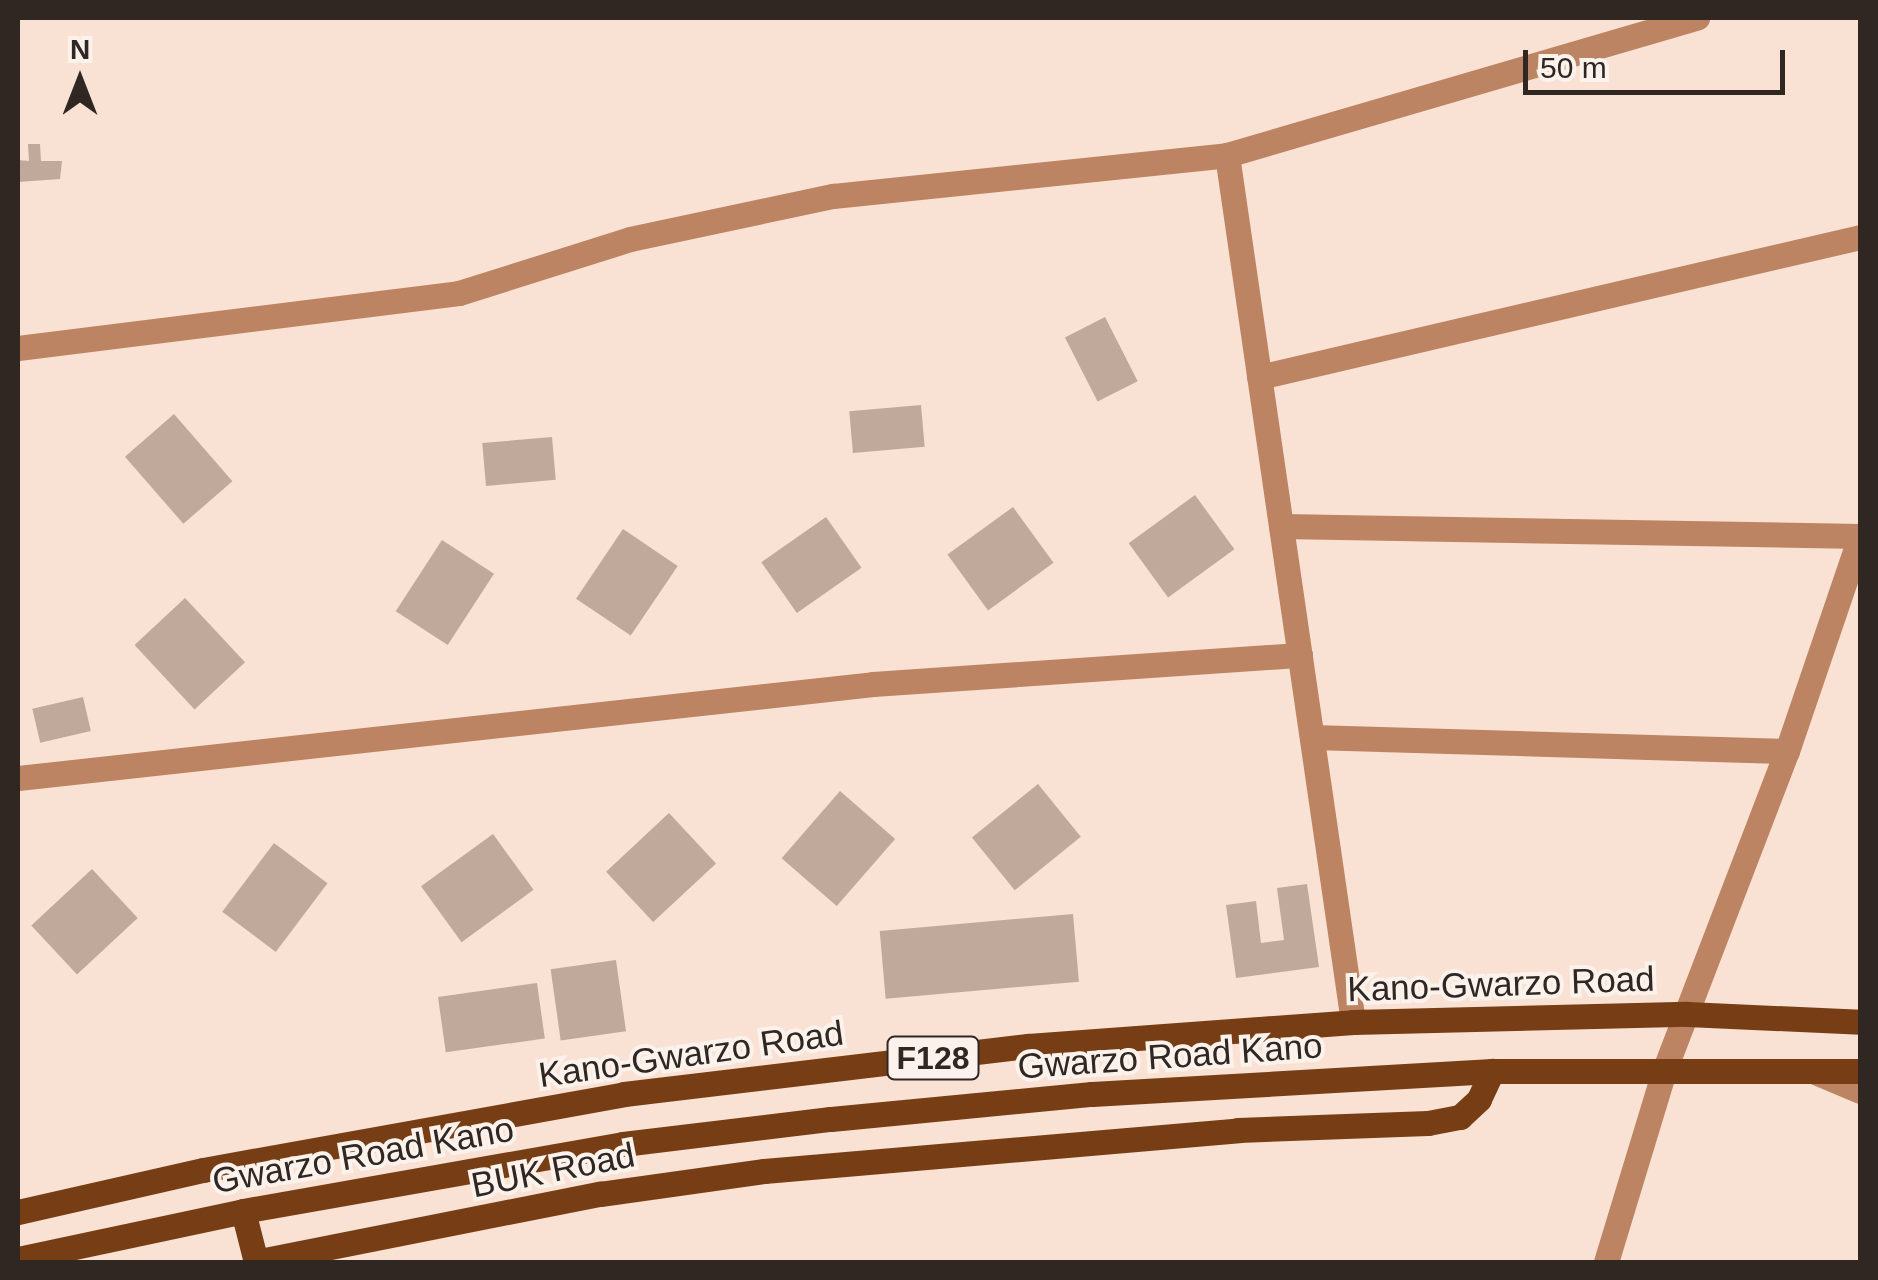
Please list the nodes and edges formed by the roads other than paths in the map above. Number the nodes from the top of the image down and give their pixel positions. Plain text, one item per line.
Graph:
1 (1697, 18) edge
2 (1227, 155) junction
3 (1860, 237) edge
4 (18, 348) edge
5 (1259, 377) junction
6 (1281, 526) junction
7 (1860, 536) edge
8 (1300, 655) junction
9 (1312, 737) junction
10 (1786, 750) junction
11 (18, 778) edge
12 (1687, 1014) junction
13 (1353, 1022) junction
14 (1860, 1022) edge
15 (1806, 1068) junction
16 (1860, 1071) edge
17 (1492, 1072) junction
18 (1664, 1072) junction
19 (1860, 1091) edge
20 (831, 1119) junction
21 (865, 1160) junction
22 (243, 1211) junction
23 (18, 1212) edge
24 (18, 1259) edge
25 (255, 1262) edge
26 (1606, 1262) edge

1 - 2 street
2 - 4 street
2 - 5 street
3 - 5 street
5 - 6 street
6 - 7 street
6 - 8 street
7 - 10 street
8 - 9 street
8 - 11 street
9 - 10 street
9 - 13 street
10 - 12 street
12 - 13 main road, Kano-Gwarzo Road / F128
12 - 14 main road, Kano-Gwarzo Road / F128
12 - 18 street
13 - 23 main road, Kano-Gwarzo Road / F128
15 - 16 main road, Gwarzo Road Kano / F128
15 - 18 main road, Gwarzo Road Kano / F128
15 - 19 street
17 - 18 main road, Gwarzo Road Kano / F128
17 - 20 main road, Gwarzo Road Kano / F128
17 - 21 main road, BUK Road
18 - 26 street
20 - 21 main road
20 - 22 main road, Gwarzo Road Kano / F128
21 - 25 main road, BUK Road
22 - 24 main road, Gwarzo Road Kano / F128
22 - 25 main road

